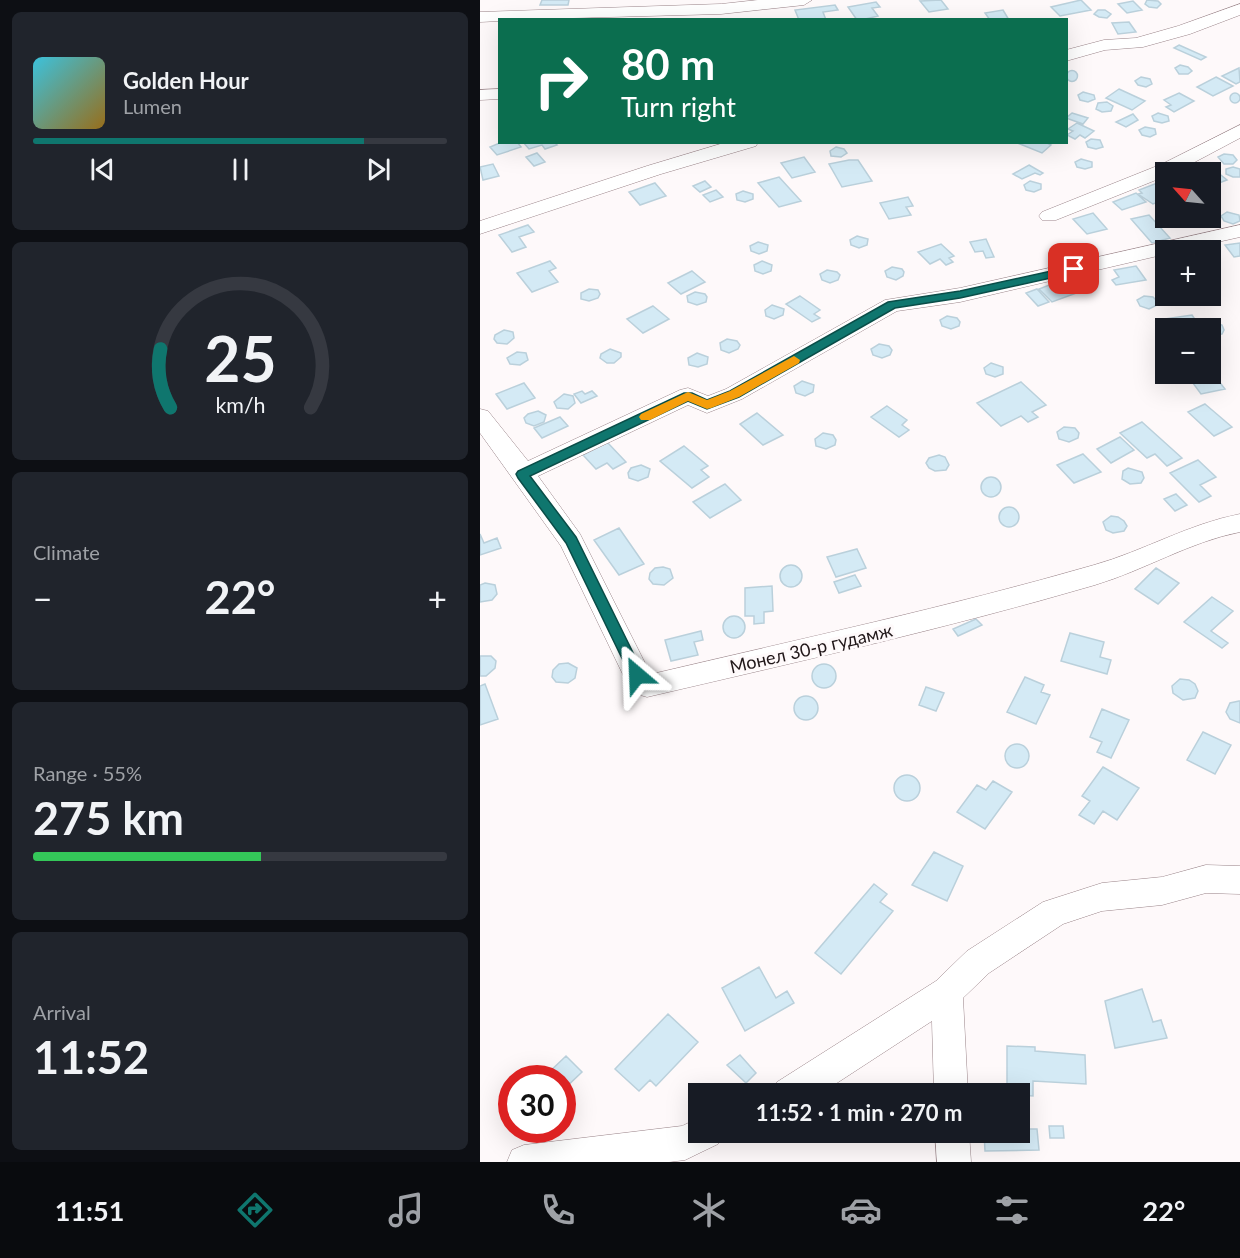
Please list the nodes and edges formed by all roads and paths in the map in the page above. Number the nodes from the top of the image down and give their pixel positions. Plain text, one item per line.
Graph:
1 (804, 0) edge
2 (1240, 9) edge
3 (480, 17) edge
4 (1068, 55) edge
5 (498, 94) edge
6 (480, 95) edge
7 (1240, 130) edge
8 (742, 144) edge
9 (1049, 216) dead end
10 (480, 228) edge
11 (1240, 231) edge
12 (480, 417) edge
13 (522, 474) junction
14 (1240, 523) edge
15 (1240, 880) edge
16 (947, 992) junction
17 (807, 1083) edge
18 (951, 1083) edge
19 (688, 1141) edge
20 (953, 1143) edge
21 (524, 1162) edge
22 (954, 1162) edge

1 - 3 street
2 - 4 street
5 - 6 street
7 - 9 street
8 - 10 street
11 - 13 street
12 - 13 street, Монел 30-р гудамж
13 - 14 street, Монел 30-р гудамж
15 - 16 street
16 - 17 street
16 - 18 street
19 - 21 street
20 - 22 street

